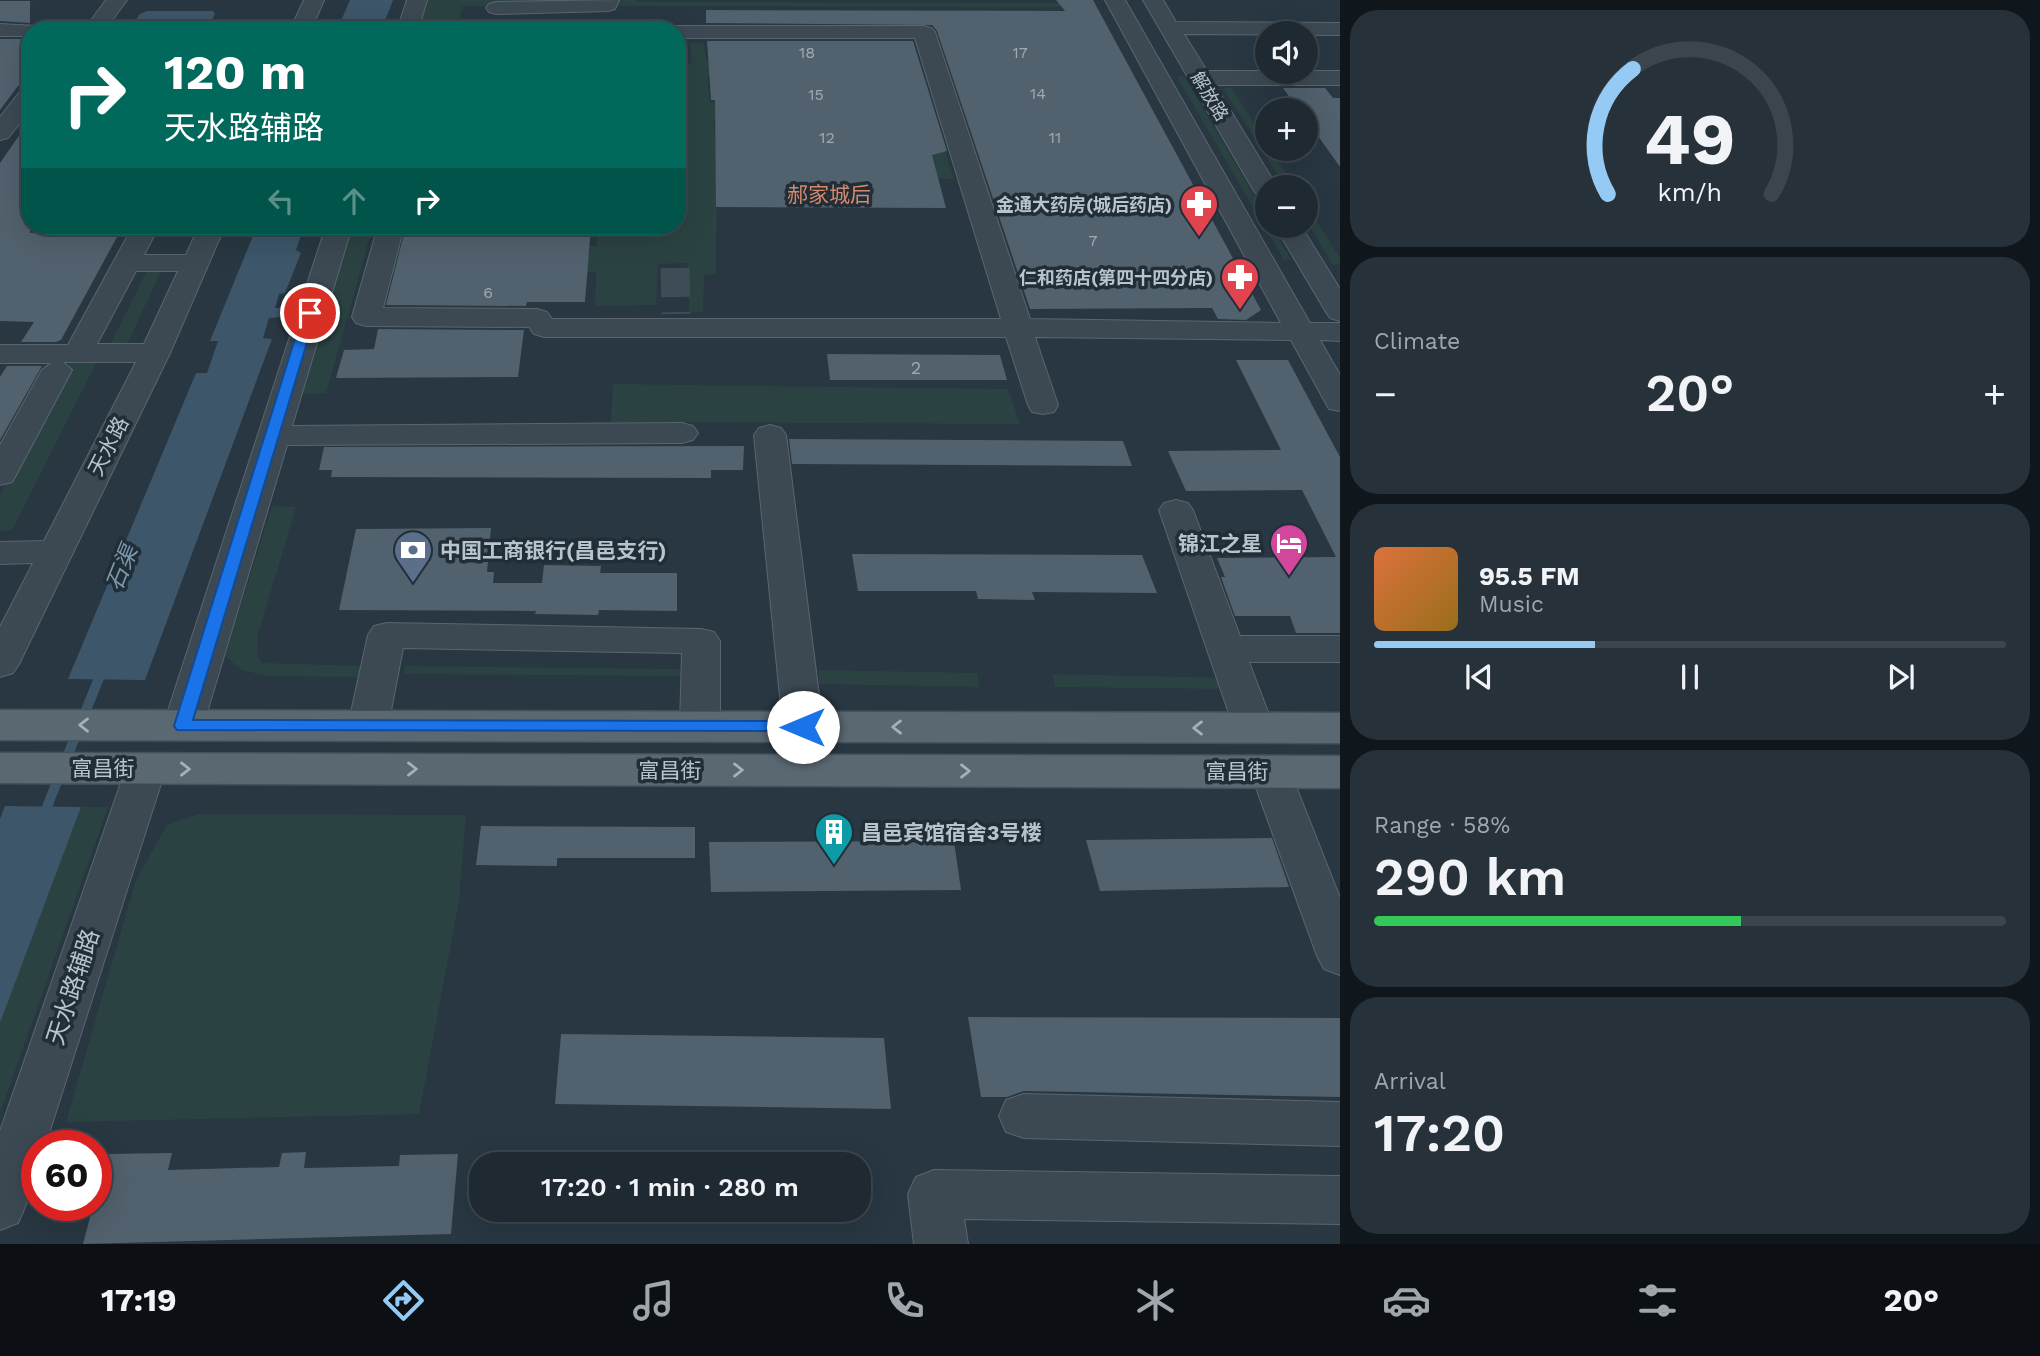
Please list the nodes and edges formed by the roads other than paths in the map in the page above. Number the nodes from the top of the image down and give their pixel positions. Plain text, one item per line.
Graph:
1 (117, 0) edge
2 (314, 0) edge
3 (417, 0) edge
4 (609, 0) edge
5 (1115, 0) edge
6 (1153, 0) edge
7 (496, 8) dead end
8 (101, 21) edge
9 (304, 21) edge
10 (410, 21) edge
11 (1169, 28) junction
12 (1340, 29) edge
13 (0, 30) edge
14 (21, 30) edge
15 (686, 32) edge
16 (1340, 78) edge
17 (1201, 81) junction
18 (1340, 84) edge
19 (21, 106) edge
20 (0, 133) edge
21 (1257, 175) edge
22 (141, 235) edge
23 (208, 235) edge
24 (336, 235) edge
25 (389, 235) edge
26 (1295, 238) edge
27 (126, 263) junction
28 (195, 263) junction
29 (1340, 312) edge
30 (1018, 328) junction
31 (1301, 332) junction
32 (1340, 332) edge
33 (155, 353) junction
34 (0, 354) edge
35 (68, 362) junction
36 (1340, 402) edge
37 (1043, 405) dead end
38 (682, 433) dead end
39 (770, 435) dead end
40 (273, 436) junction
41 (0, 475) edge
42 (1176, 510) dead end
43 (55, 552) junction
44 (0, 553) edge
45 (1225, 649) junction
46 (1340, 649) edge
47 (0, 664) edge
48 (14, 725) edge
49 (183, 726) junction
50 (368, 726) junction
51 (700, 726) junction
52 (803, 727) junction
53 (1254, 728) junction
54 (1340, 728) edge
55 (134, 754) junction
56 (4, 768) edge
57 (1270, 771) junction
58 (1340, 772) edge
59 (1340, 956) edge
60 (1024, 1116) dead end
61 (1340, 1124) edge
62 (1340, 1200) edge
63 (0, 1206) edge
64 (941, 1244) edge

1 - 8 street
2 - 9 street
3 - 10 street
4 - 7 street
5 - 31 street
6 - 11 street, 解放路
11 - 12 street
11 - 17 street, 解放路
13 - 14 street
15 - 30 street
16 - 17 street
17 - 18 street
17 - 21 street, 解放路
19 - 20 street
22 - 27 street
23 - 28 street, 天水路
24 - 40 street
25 - 30 street
26 - 29 street
27 - 28 street
27 - 35 street
28 - 33 street, 天水路
30 - 31 street
30 - 37 street
31 - 32 street
31 - 36 street
33 - 35 lane
33 - 43 street, 天水路
34 - 35 lane
35 - 41 street
38 - 40 lane
39 - 52 street
40 - 49 street
42 - 45 street
43 - 44 street
43 - 47 street, 天水路
45 - 46 street
45 - 53 street
55 -> 48 main road, 富昌街
49 - 50 main road, 富昌街
49 - 55 main road, 富昌街
50 - 51 main road, 富昌街
50 - 51 street
51 - 52 main road, 富昌街
53 -> 52 main road, 富昌街
53 - 54 main road, 富昌街
55 - 56 main road, 富昌街
55 -> 57 main road, 富昌街
55 - 63 street, 天水路辅路
57 - 58 main road, 富昌街
57 - 59 street
60 - 61 street
62 - 64 street

